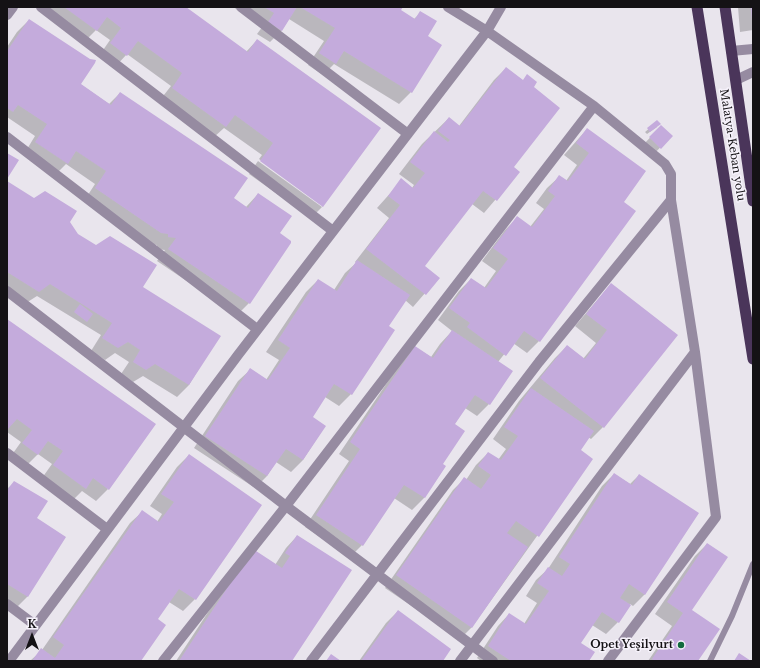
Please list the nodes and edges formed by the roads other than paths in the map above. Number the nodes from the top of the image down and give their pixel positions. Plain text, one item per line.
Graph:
1 (13, 7) edge
2 (41, 7) edge
3 (241, 7) edge
4 (448, 7) edge
5 (501, 7) edge
6 (697, 7) edge
7 (725, 7) edge
8 (7, 15) edge
9 (487, 31) junction
10 (753, 49) edge
11 (731, 51) junction
12 (753, 72) edge
13 (736, 80) junction
14 (594, 106) junction
15 (408, 134) junction
16 (7, 137) edge
17 (671, 200) junction
18 (753, 201) edge
19 (333, 230) junction
20 (7, 291) edge
21 (258, 329) junction
22 (695, 352) junction
23 (753, 359) edge
24 (183, 428) junction
25 (7, 453) edge
26 (286, 506) junction
27 (107, 529) junction
28 (753, 564) edge
29 (377, 574) junction
30 (7, 604) edge
31 (35, 625) junction
32 (472, 645) junction
33 (8, 661) edge
34 (163, 661) edge
35 (311, 661) edge
36 (460, 661) edge
37 (493, 661) edge
38 (608, 661) edge
39 (710, 661) edge

1 - 8 street
2 - 19 street
3 - 15 street
4 - 9 street
5 - 9 street
6 - 23 highway, Malatya-Keban yolu
7 - 11 highway, Malatya-Keban yolu
9 - 14 street
9 - 15 street
10 - 11 street
11 - 13 highway, Malatya-Keban yolu
12 - 13 street
13 - 18 highway, Malatya-Keban yolu
14 - 17 street
14 - 26 street
15 - 19 street
16 - 21 street
17 - 22 street
17 - 29 street
19 - 21 street
20 - 24 street
21 - 24 street
22 - 32 street
22 - 38 street
24 - 26 street
24 - 27 street
25 - 27 street
26 - 29 street
26 - 34 street
27 - 31 street
28 - 39 lane
29 - 32 street
29 - 35 street
30 - 31 street
31 - 33 street
32 - 36 street
32 - 37 street

